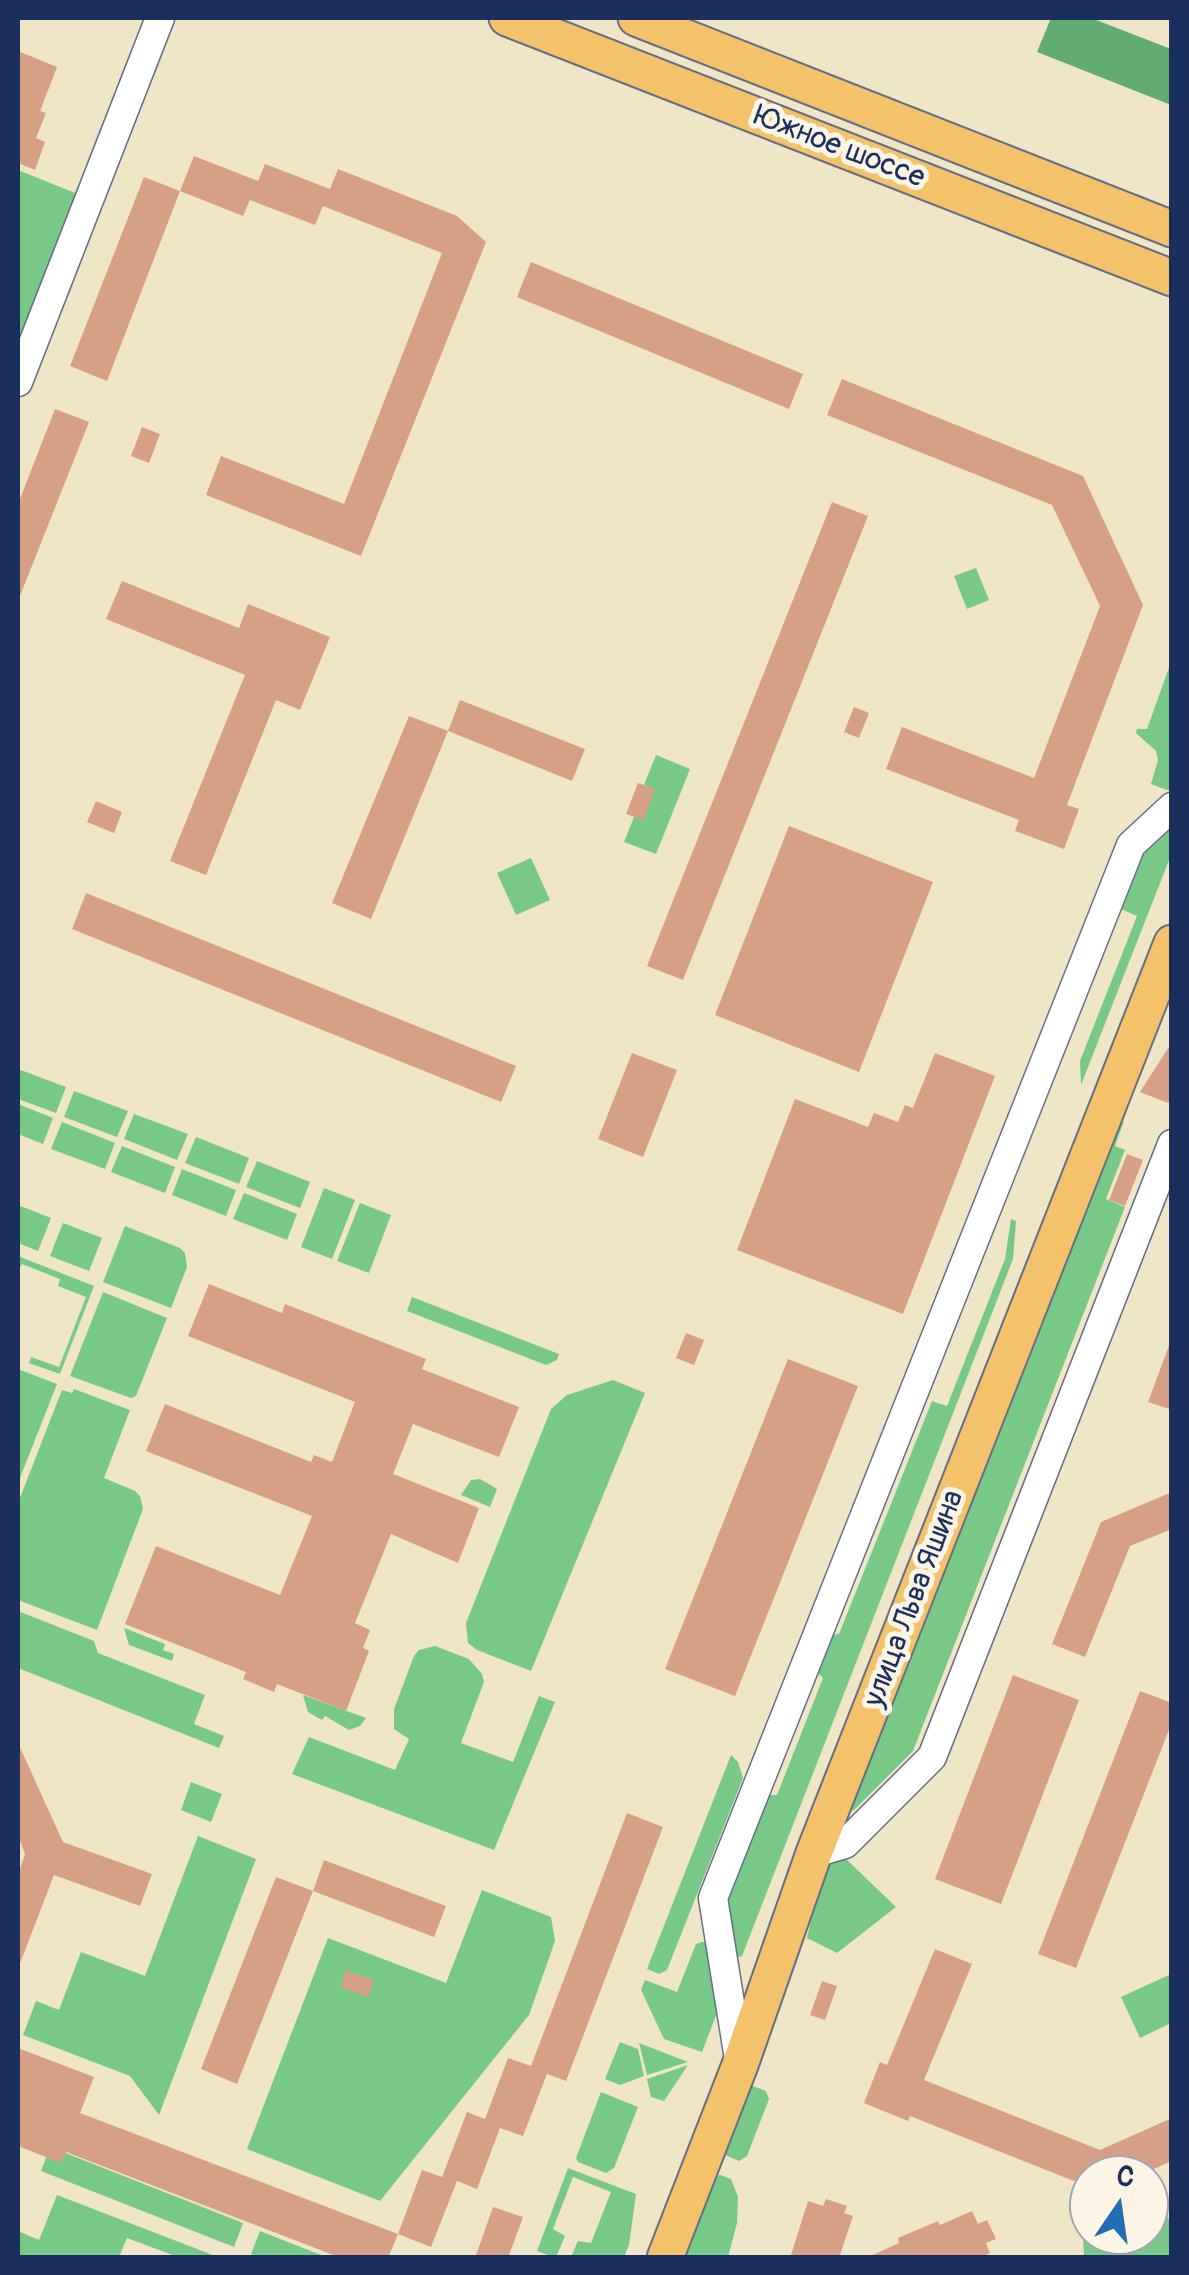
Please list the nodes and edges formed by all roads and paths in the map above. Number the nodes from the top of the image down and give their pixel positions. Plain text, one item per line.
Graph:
1 (160, 18) edge
2 (507, 18) edge
3 (636, 18) edge
4 (1172, 228) edge
5 (1172, 278) edge
6 (18, 382) edge
7 (1172, 807) edge
8 (1172, 943) edge
9 (1172, 1144) edge
10 (830, 1849) junction
11 (740, 2065) junction
12 (665, 2258) edge

1 - 6 street
2 - 5 main road, Южное шоссе
3 - 4 main road, Южное шоссе
7 - 11 street
8 - 10 main road, улица Льва Яшина
9 - 10 street
10 - 11 main road, улица Льва Яшина
11 - 12 main road, улица Льва Яшина

